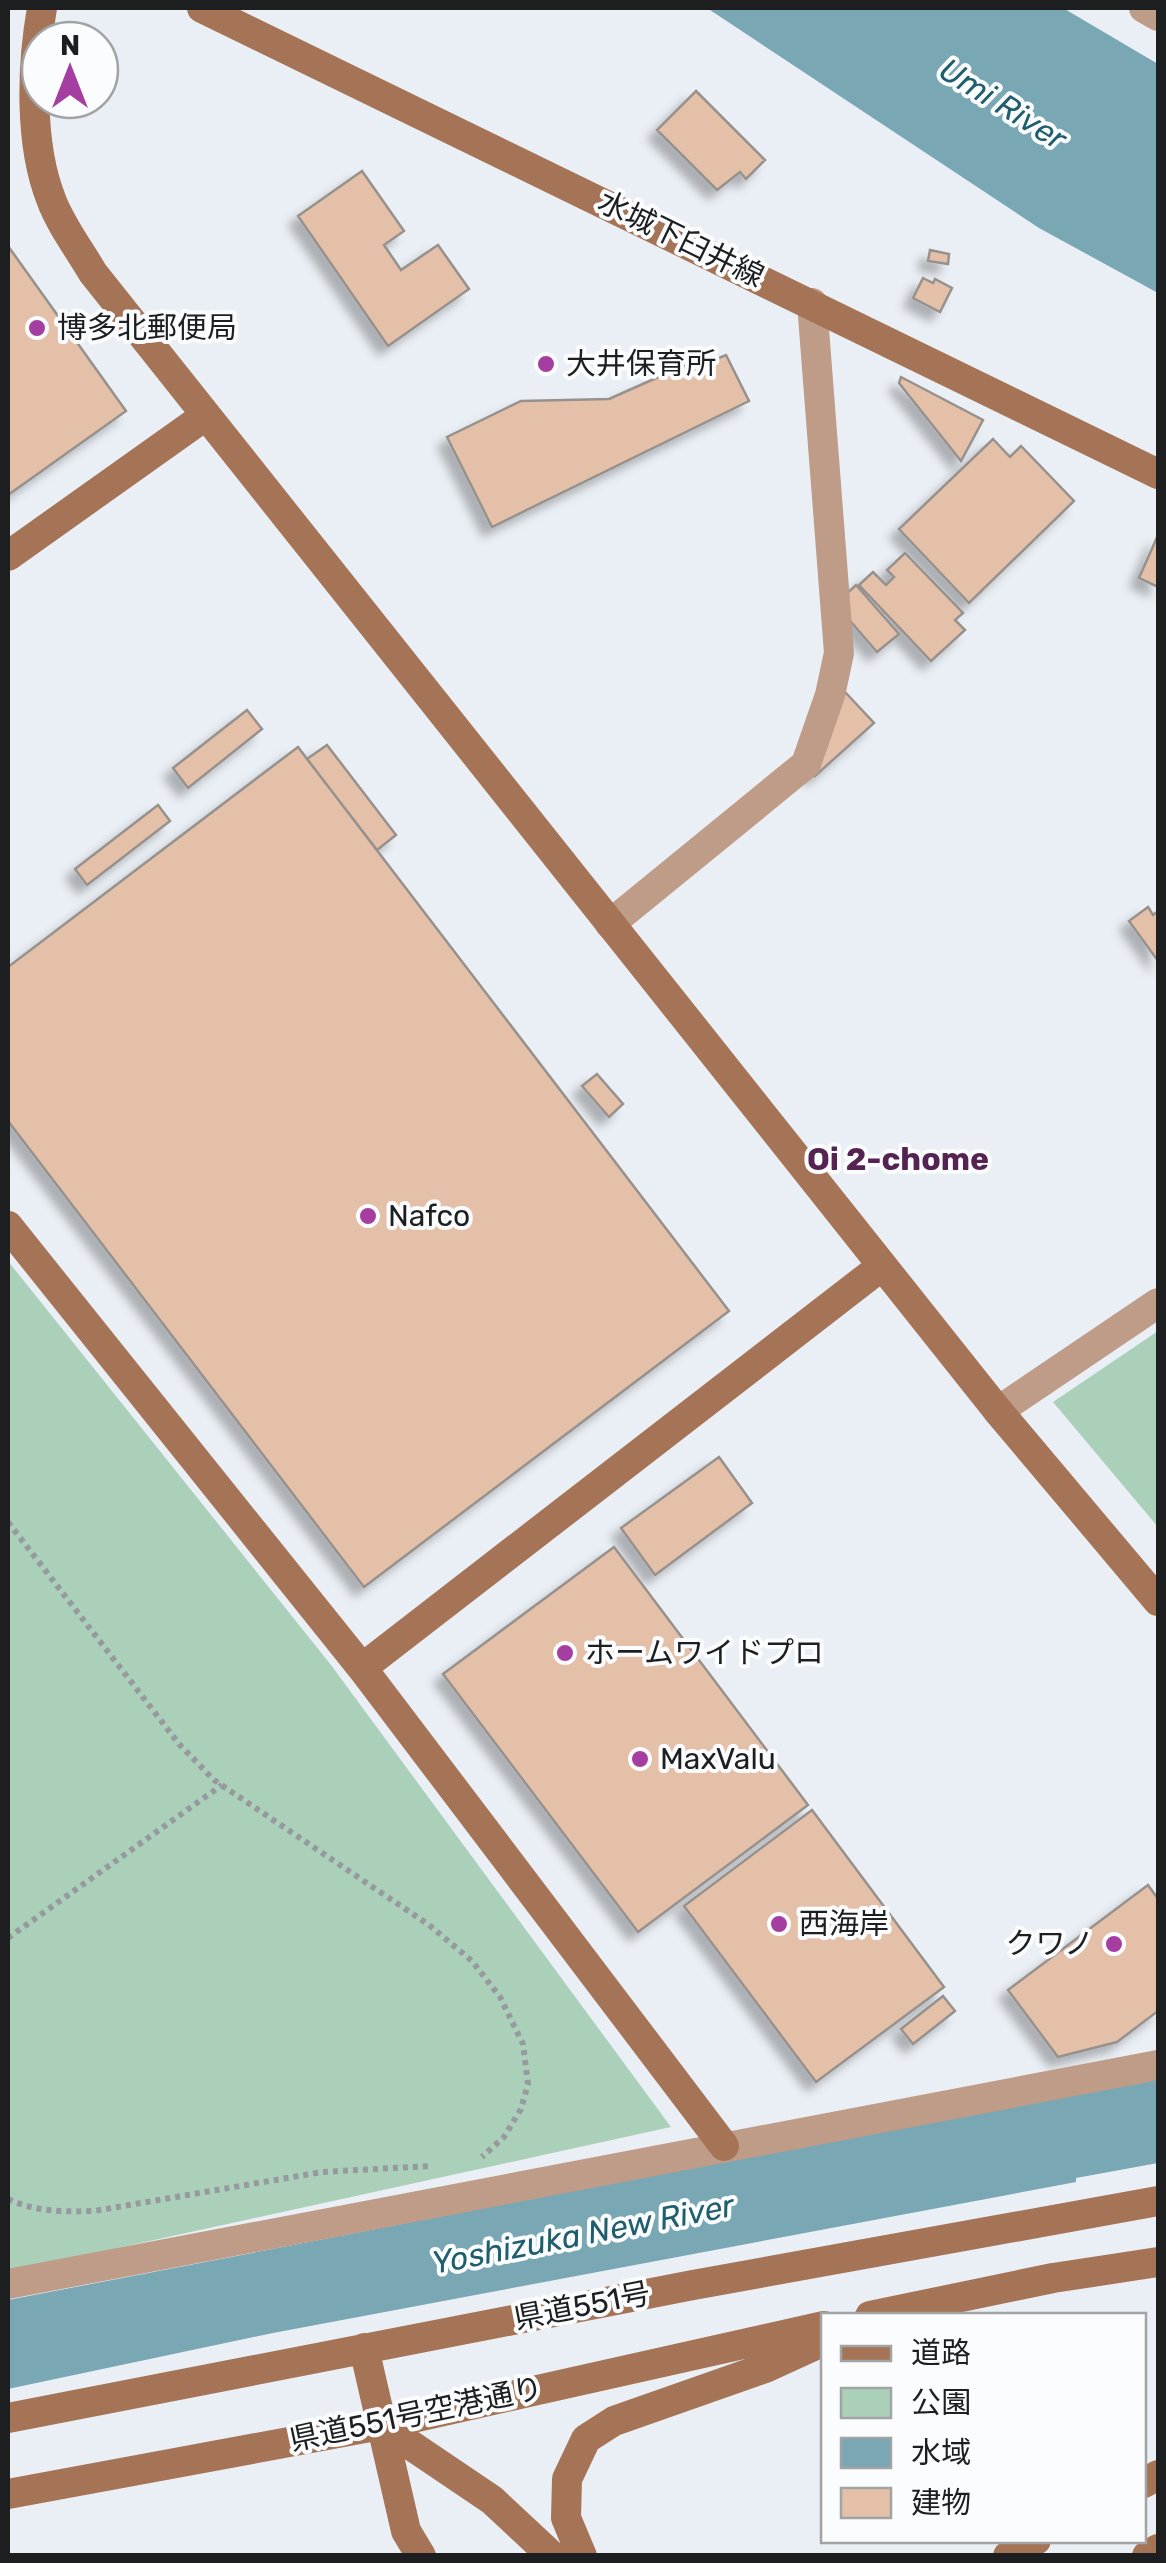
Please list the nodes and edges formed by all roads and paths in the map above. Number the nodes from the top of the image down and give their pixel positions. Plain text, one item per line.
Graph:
1 (42, 8) edge
2 (202, 8) edge
3 (1144, 8) edge
4 (1158, 16) edge
5 (812, 302) junction
6 (204, 416) junction
7 (1158, 474) edge
8 (8, 556) edge
9 (610, 924) junction
10 (8, 1226) edge
11 (882, 1266) junction
12 (1158, 1302) edge
13 (998, 1411) junction
14 (8, 1522) edge
15 (1158, 1600) edge
16 (362, 1668) junction
17 (222, 1786) junction
18 (8, 1938) edge
19 (1158, 2065) edge
20 (724, 2146) junction
21 (466, 2161) dead end
22 (433, 2166) dead end
23 (8, 2199) edge
24 (1158, 2201) edge
25 (1158, 2262) edge
26 (8, 2284) edge
27 (886, 2313) edge
28 (821, 2327) edge
29 (821, 2341) edge
30 (364, 2348) junction
31 (8, 2418) edge
32 (382, 2425) junction
33 (8, 2494) edge
34 (1031, 2543) edge
35 (1158, 2549) edge
36 (420, 2556) edge
37 (552, 2556) edge
38 (582, 2556) edge
39 (1008, 2556) edge
40 (1147, 2556) edge

1 - 6 street
2 - 5 street, 水城下臼井線
3 - 4 street
5 - 7 street, 水城下臼井線
5 - 9 street
6 - 8 street
6 - 9 street
9 - 11 street
10 - 16 street
11 - 13 street
11 - 16 street
12 - 13 street
13 - 15 street
14 - 17 path
16 - 20 street
17 - 18 path
17 - 21 path
19 - 20 street
20 - 26 street
22 - 23 path
24 - 30 street, 県道551号
25 - 27 street
28 - 32 street, 県道551号空港通り
29 - 38 street
30 - 31 street, 県道551号
30 - 32 street
32 - 33 street, 県道551号空港通り
32 - 36 street
32 - 37 street
34 - 39 street
35 - 40 street

